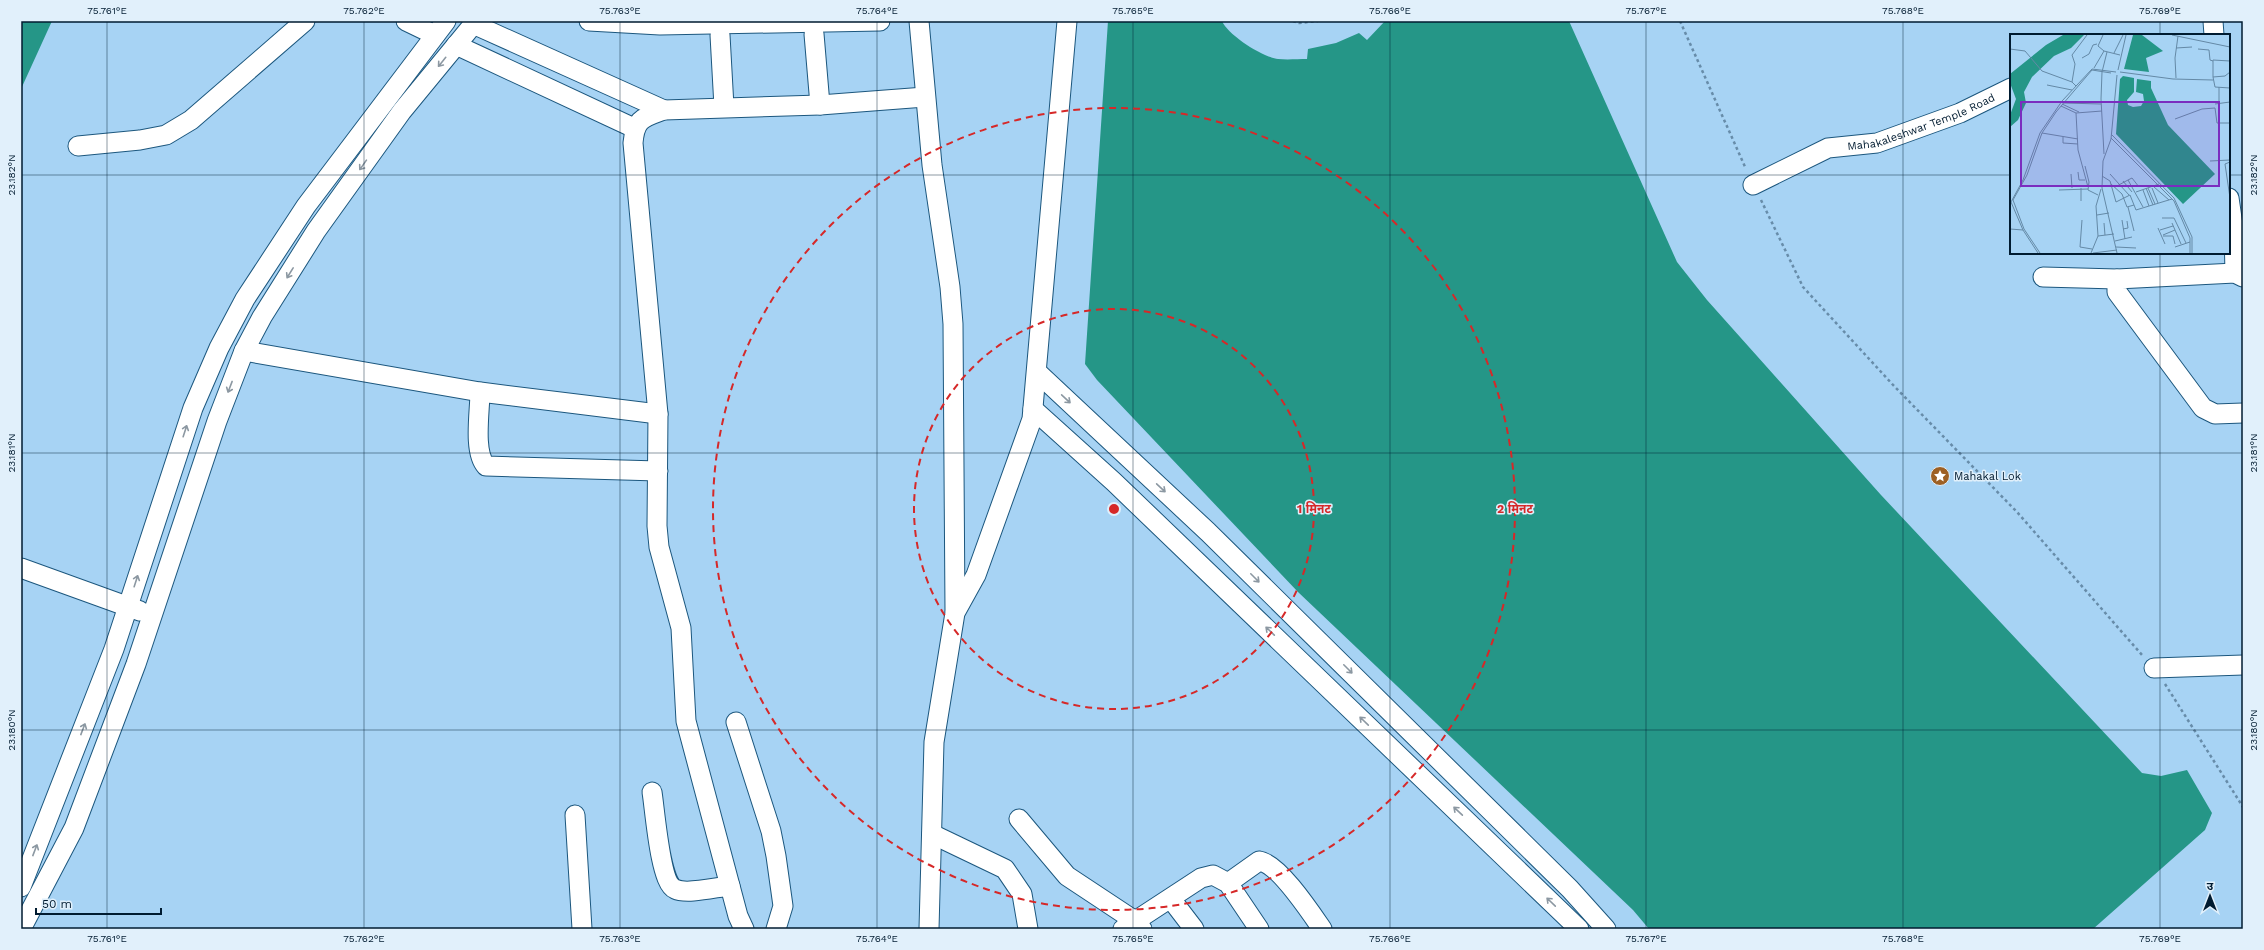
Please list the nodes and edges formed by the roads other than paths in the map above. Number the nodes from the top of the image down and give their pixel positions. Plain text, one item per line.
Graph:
1 (305, 21) edge
2 (406, 21) edge
3 (451, 21) edge
4 (589, 21) edge
5 (880, 21) edge
6 (919, 21) edge
7 (1067, 21) edge
8 (2214, 21) edge
9 (440, 28) edge
10 (467, 31) edge
11 (814, 34) dead end
12 (2214, 34) edge
13 (720, 36) dead end
14 (2010, 88) edge
15 (925, 97) junction
16 (820, 105) junction
17 (724, 107) junction
18 (664, 110) junction
19 (375, 114) junction
20 (390, 127) junction
21 (634, 128) junction
22 (78, 146) dead end
23 (1754, 185) road end
24 (2230, 202) edge
25 (2238, 232) edge
26 (288, 233) junction
27 (307, 246) junction
28 (2239, 275) edge
29 (2043, 277) dead end
30 (2118, 279) junction
31 (244, 352) junction
32 (1038, 373) junction
33 (480, 392) junction
34 (1033, 409) junction
35 (2243, 413) edge
36 (658, 414) junction
37 (178, 452) junction
38 (205, 457) junction
39 (658, 471) junction
40 (21, 568) edge
41 (128, 607) junction
42 (955, 613) junction
43 (152, 615) junction
44 (2243, 665) edge
45 (2154, 668) road end
46 (736, 722) dead end
47 (1455, 775) junction
48 (1437, 791) junction
49 (652, 792) dead end
50 (574, 815) dead end
51 (1019, 819) dead end
52 (932, 834) junction
53 (1228, 883) junction
54 (730, 886) junction
55 (21, 887) edge
56 (1171, 899) junction
57 (1031, 926) edge
58 (1133, 926) edge
59 (22, 929) edge
60 (582, 929) edge
61 (744, 929) edge
62 (776, 929) edge
63 (930, 929) edge
64 (1194, 929) edge
65 (1259, 929) edge
66 (1322, 929) edge
67 (1579, 929) edge
68 (1606, 929) edge

1 - 22 street
2 - 9 street
3 - 10 street
4 - 5 street
6 - 15 street
7 - 32 street
8 - 12 street
9 - 19 street
10 - 18 street
10 -> 20 street
10 - 21 street
11 - 16 street
13 - 17 street
14 - 23 street, Mahakaleshwar Temple Road
15 - 16 street
15 - 42 street
16 - 17 street
17 - 18 street
18 - 21 street
19 - 20 street
19 - 26 street
20 -> 27 street
21 - 36 street
24 - 25 street
25 - 28 street
26 - 27 street
37 -> 26 street
27 -> 31 street
28 - 30 street
29 - 30 street
30 - 35 street
31 - 33 street
31 -> 38 street
32 - 34 street
32 -> 47 street
33 - 36 street
33 - 39 street
34 - 42 street
48 -> 34 street
36 - 39 street
37 - 38 street
41 -> 37 street
38 - 43 street
39 - 54 street
40 - 41 street
41 - 43 street
55 -> 41 street
42 - 52 street
43 - 59 street
44 - 45 street
46 - 62 street
47 - 48 street
47 - 68 street
67 -> 48 street
49 - 54 street
50 - 60 street
51 - 58 street
52 - 57 street
52 - 63 street
53 - 56 street
53 - 65 street
53 - 66 street
54 - 61 street
56 - 58 street
56 - 64 street

